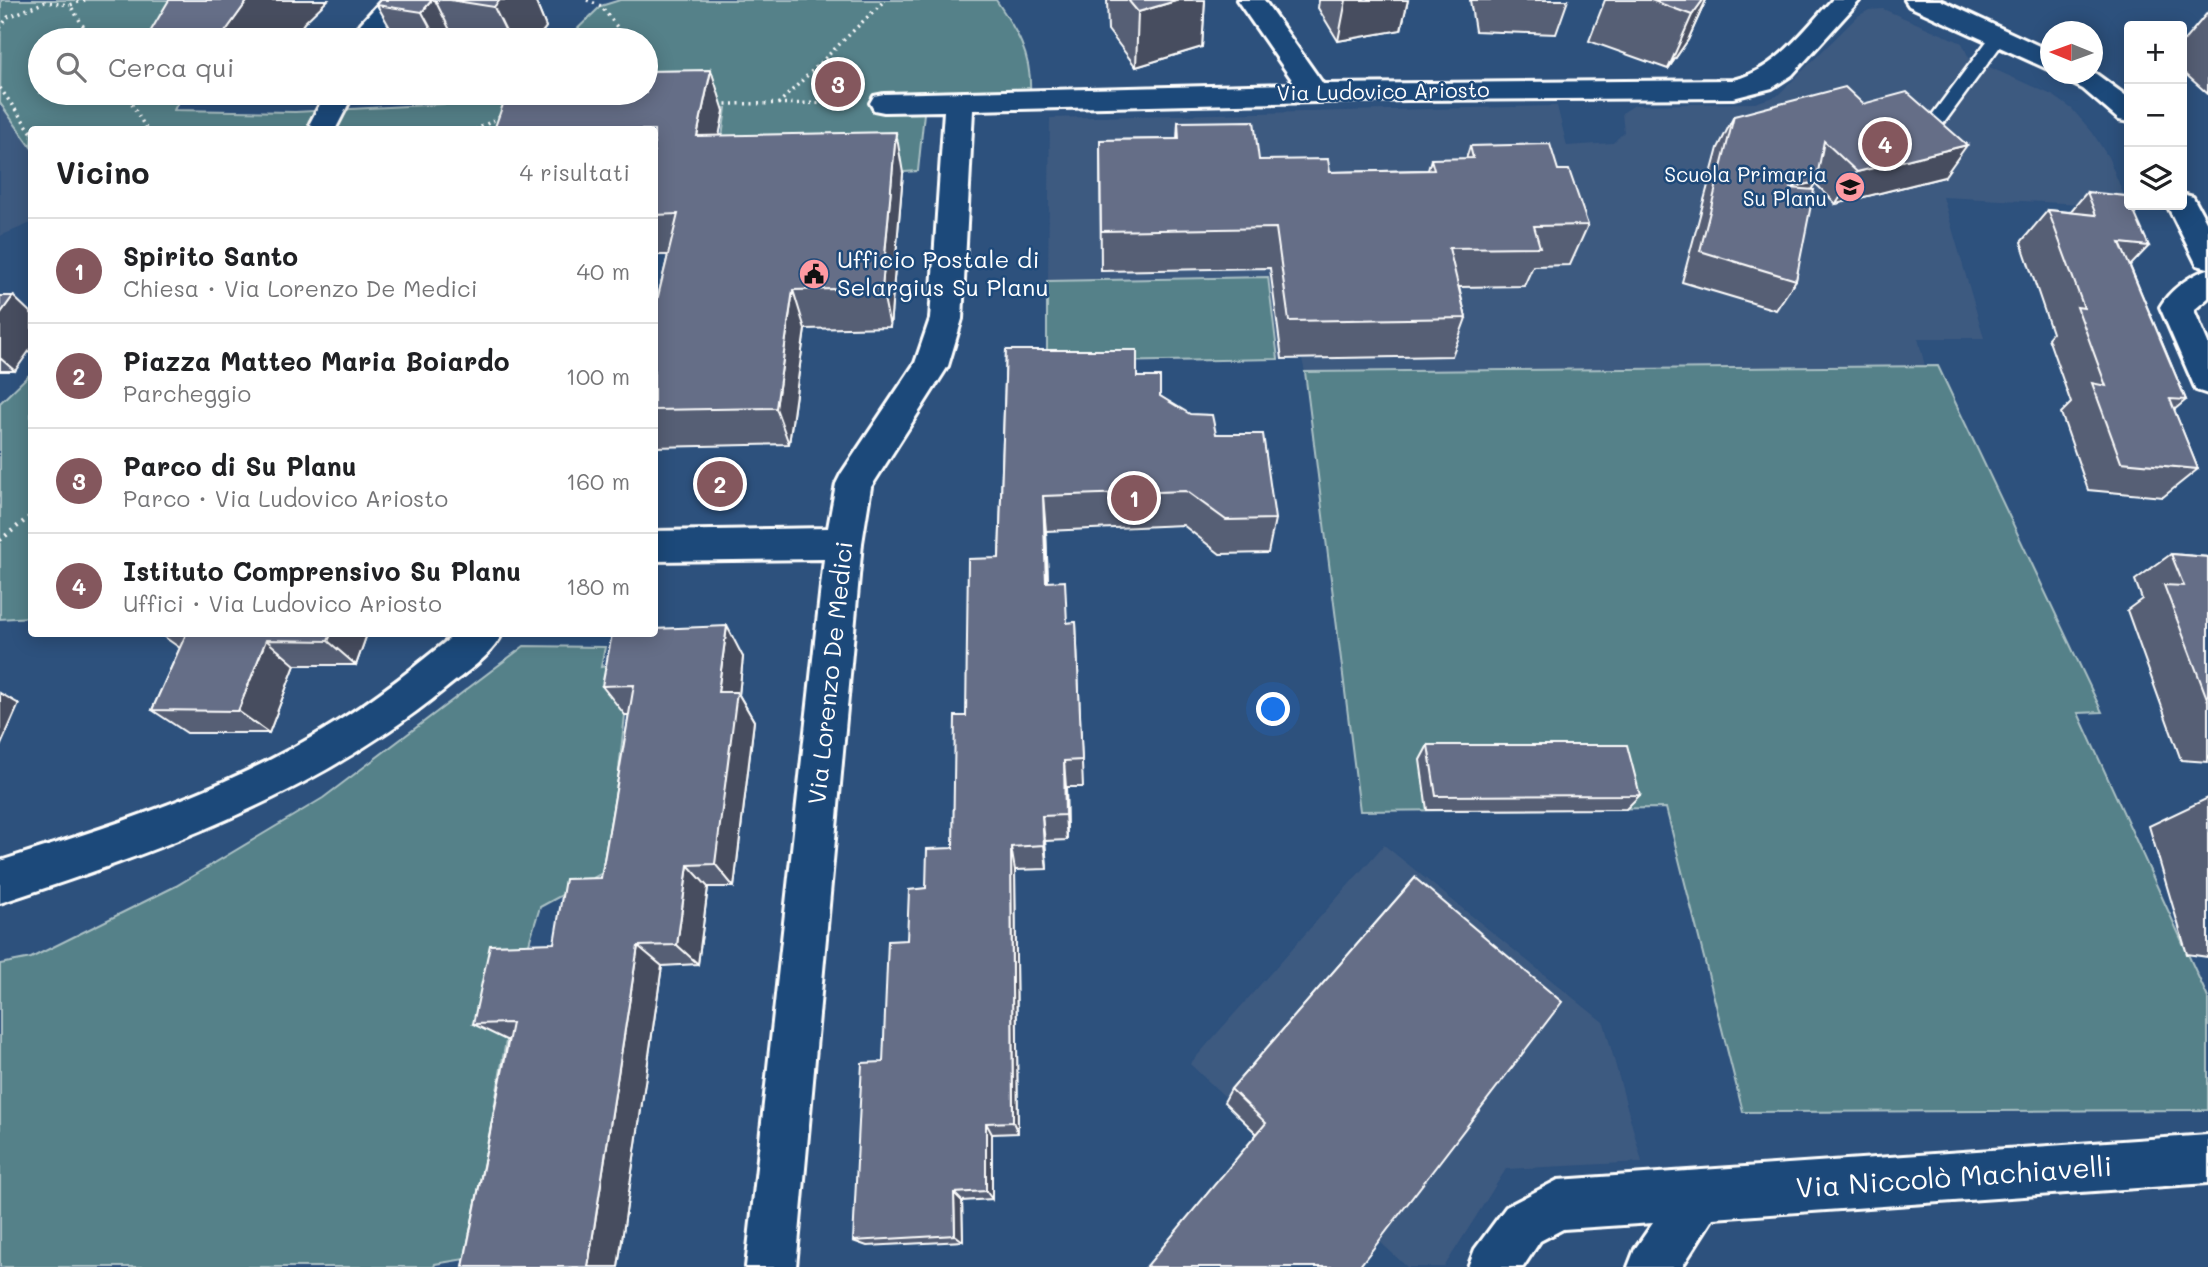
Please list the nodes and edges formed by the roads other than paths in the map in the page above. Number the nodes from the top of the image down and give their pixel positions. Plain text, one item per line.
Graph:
1 (397, 0) edge
2 (1250, 0) edge
3 (1847, 0) edge
4 (1918, 0) edge
5 (372, 28) edge
6 (1999, 37) junction
7 (2040, 56) edge
8 (2094, 84) edge
9 (1315, 93) junction
10 (959, 102) junction
11 (884, 103) road end
12 (334, 105) edge
13 (2124, 109) edge
14 (326, 123) dead end
15 (1936, 123) edge
16 (2185, 210) edge
17 (2208, 257) edge
18 (2208, 281) edge
19 (2208, 381) edge
20 (844, 543) junction
21 (658, 546) edge
22 (479, 637) edge
23 (0, 882) edge
24 (2208, 1159) edge
25 (1700, 1195) junction
26 (771, 1267) edge
27 (1493, 1267) edge
28 (1653, 1267) edge

1 - 5 street
2 - 9 street
3 - 9 street, Via Ludovico Ariosto
4 - 6 street
6 - 7 street
6 - 15 lane
8 - 13 street
9 - 10 street, Via Ludovico Ariosto
10 - 11 street, Via Ludovico Ariosto
10 - 20 street, Via Lorenzo De Medici
12 - 14 street
16 - 17 street
18 - 19 street
20 - 21 street
20 - 26 street, Via Lorenzo De Medici
22 - 23 street
24 - 25 street, Via Niccolò Machiavelli
25 - 27 street, Via Niccolò Machiavelli
25 - 28 street

